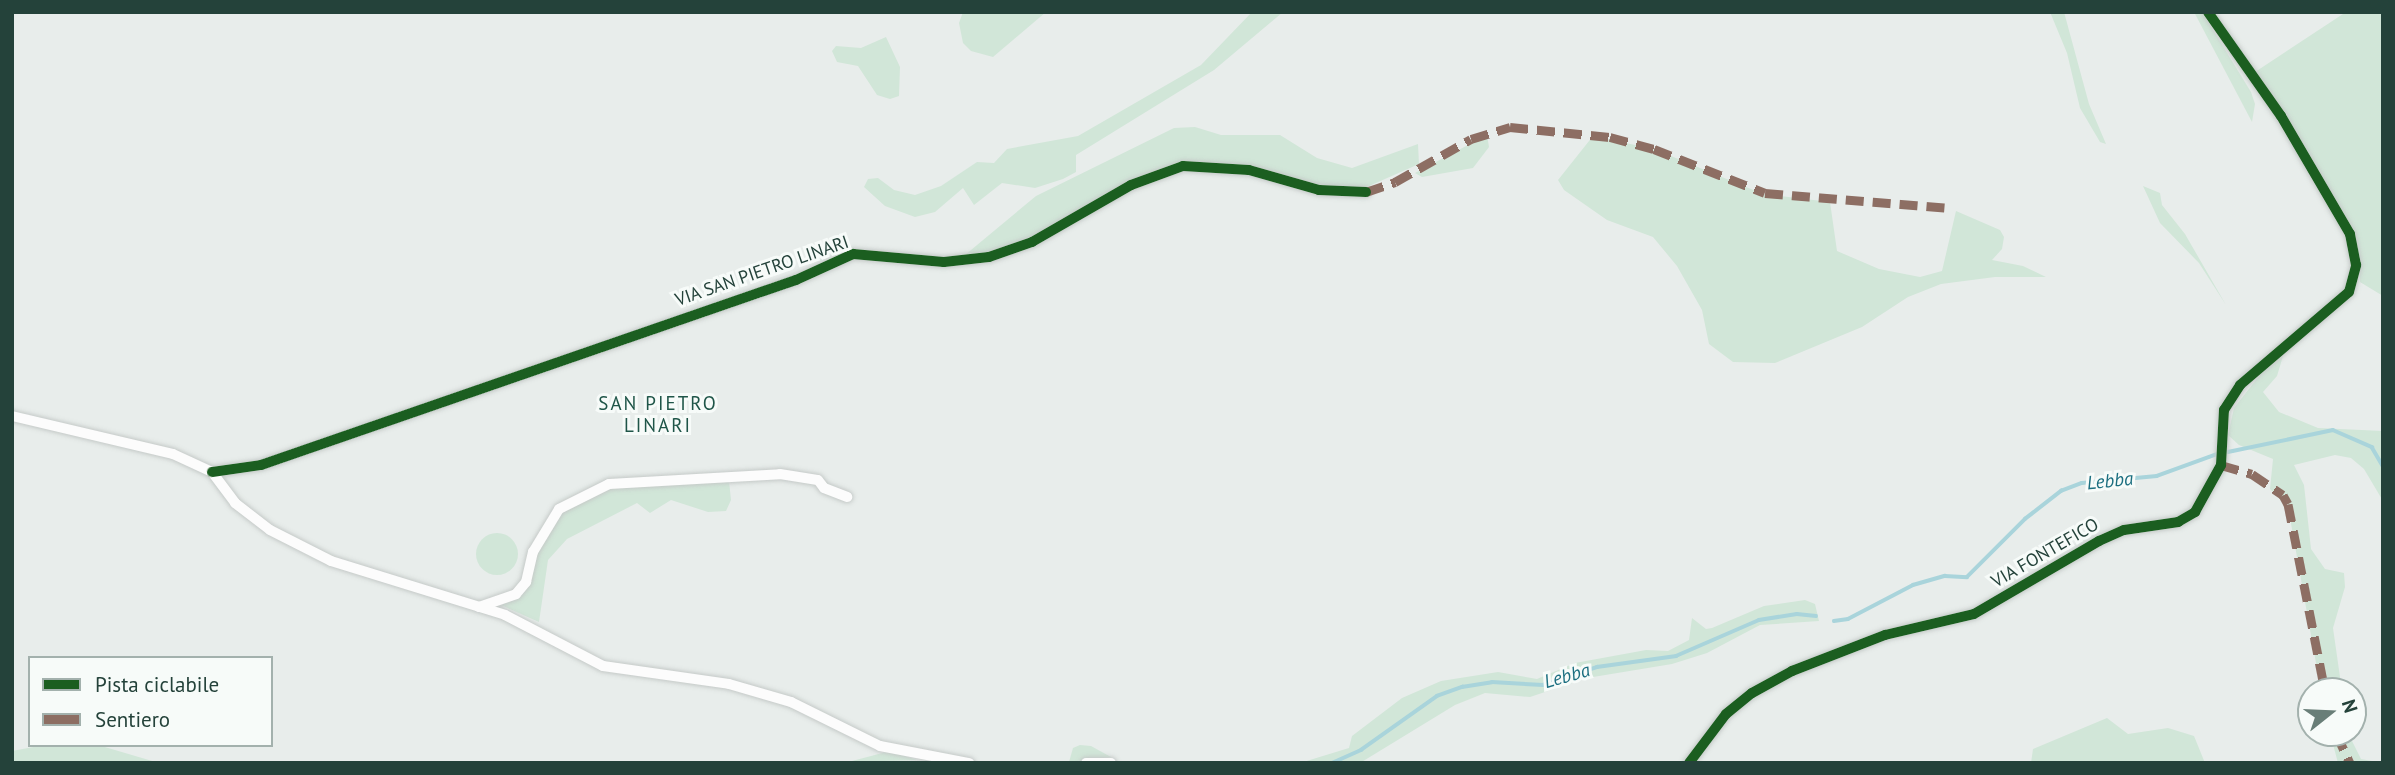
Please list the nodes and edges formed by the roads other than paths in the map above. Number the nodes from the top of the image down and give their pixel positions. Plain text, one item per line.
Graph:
1 (2208, 12) edge
2 (1366, 192) dead end
3 (12, 416) edge
4 (212, 472) junction
5 (847, 497) dead end
6 (479, 607) junction
7 (969, 763) edge
8 (1086, 763) edge
9 (1111, 763) edge
10 (1689, 763) edge

1 - 10 street, VIA FONTEFICO
2 - 4 street, VIA SAN PIETRO LINARI
3 - 4 street
4 - 6 street
5 - 6 street
6 - 7 street
8 - 9 street

